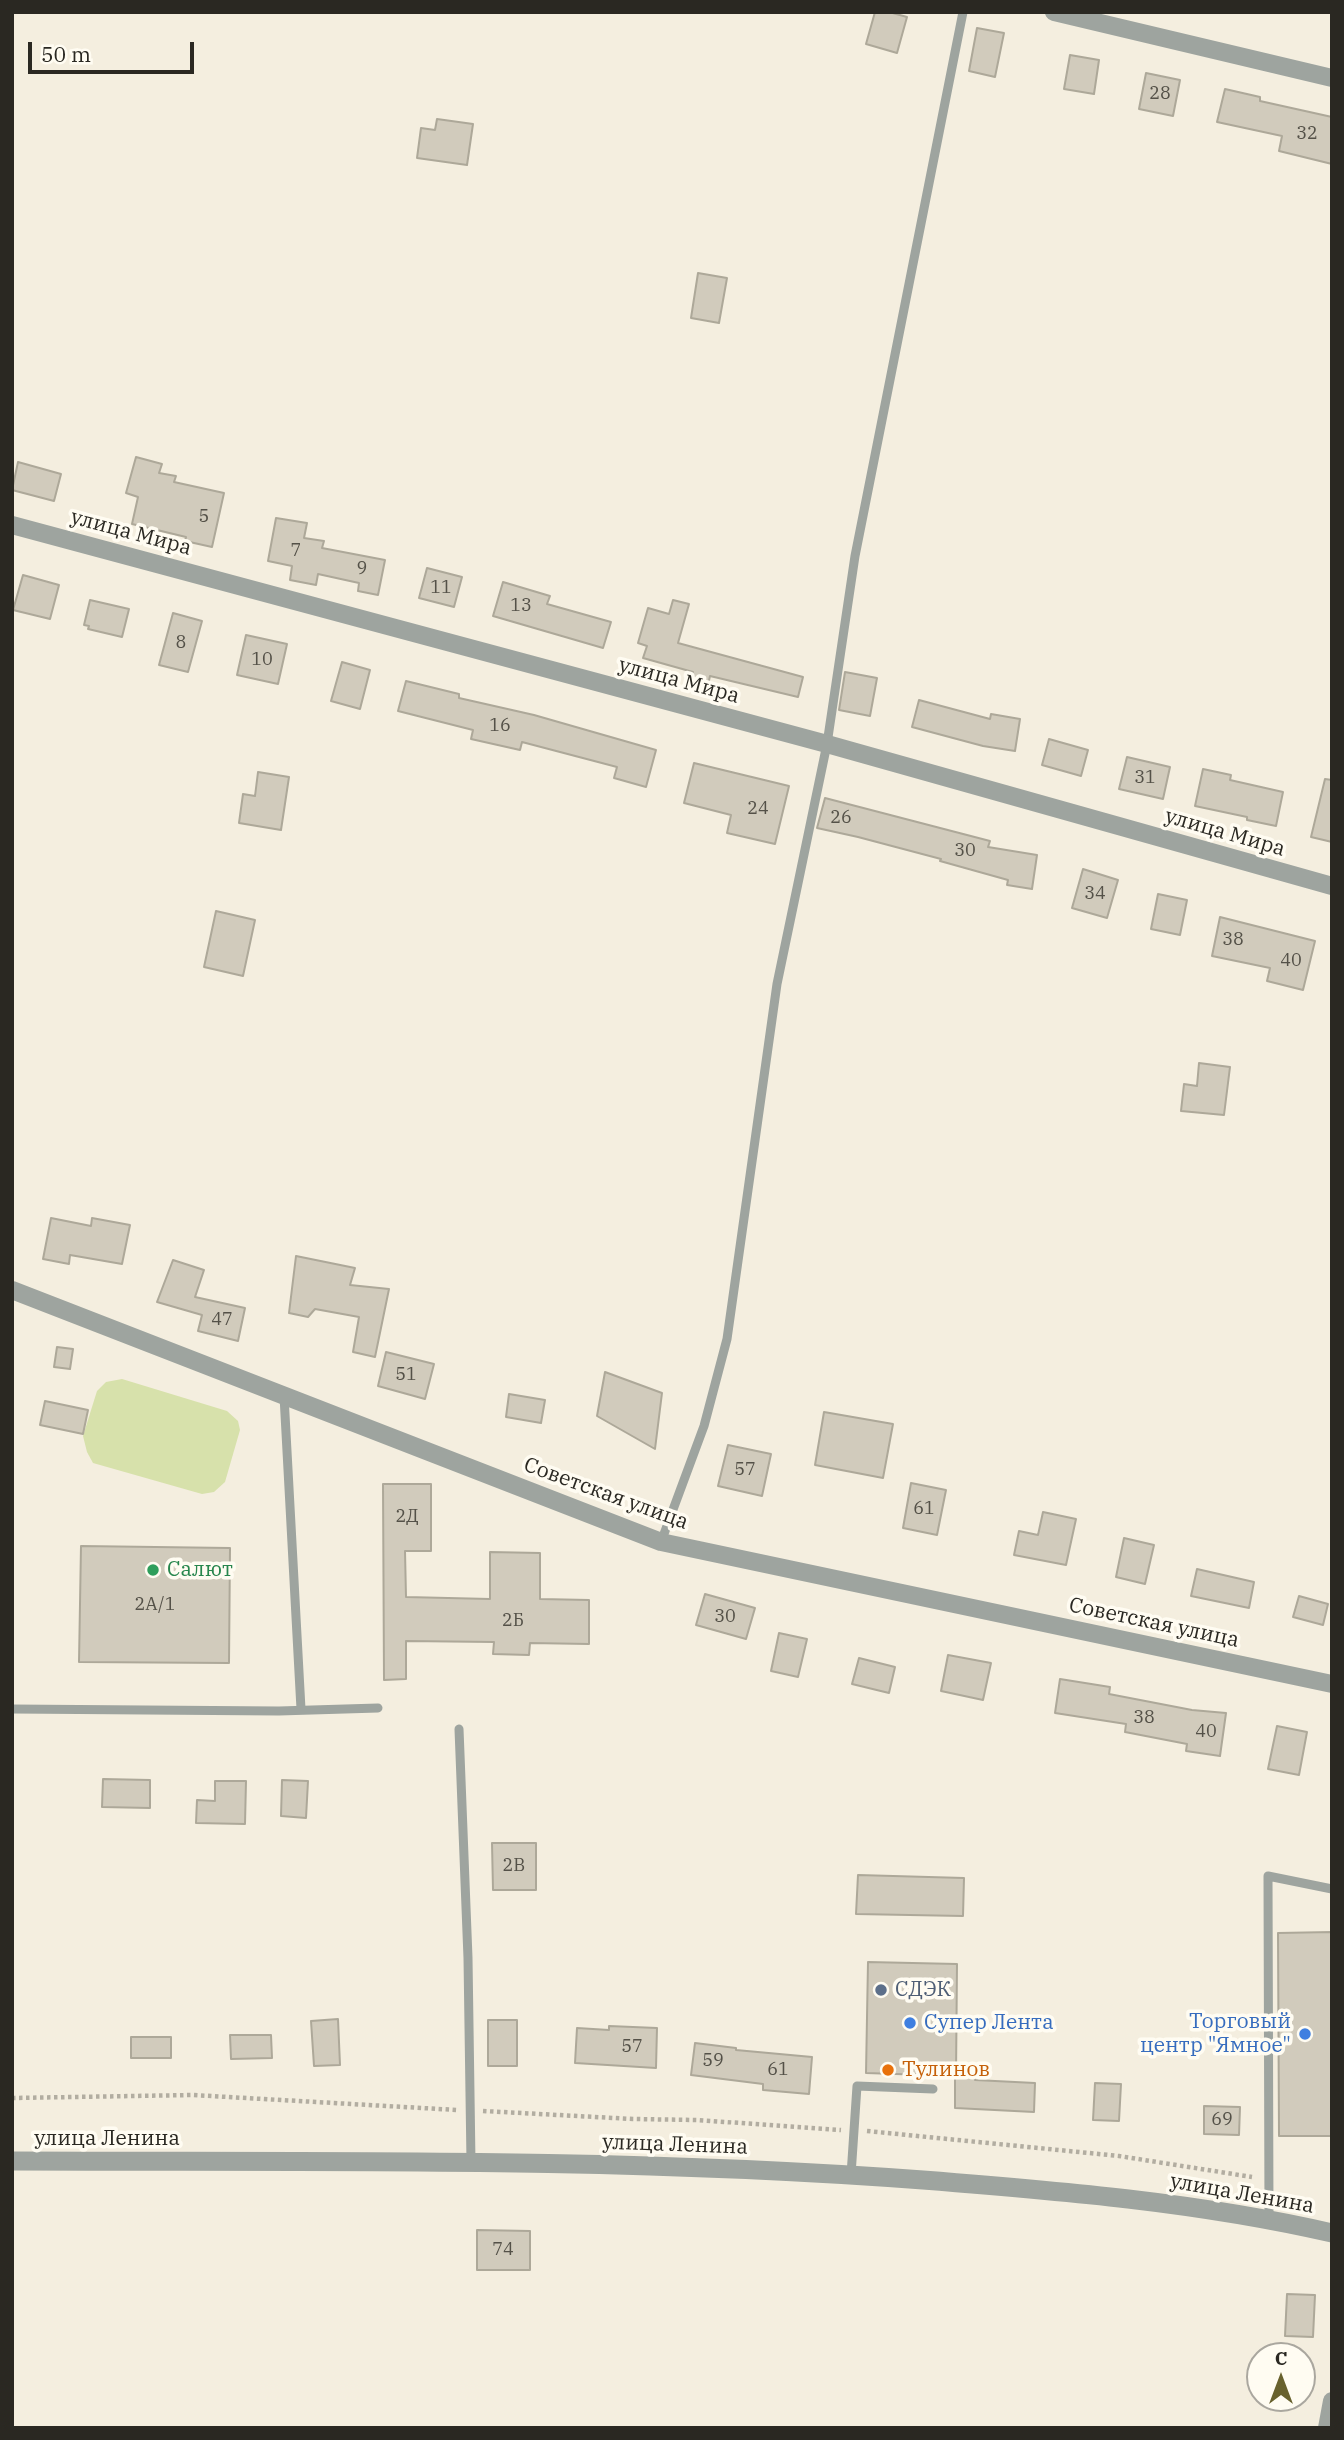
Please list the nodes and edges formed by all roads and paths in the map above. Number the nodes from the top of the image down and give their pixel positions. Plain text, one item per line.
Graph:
1 (963, 12) edge
2 (1054, 12) edge
3 (1332, 78) edge
4 (12, 525) edge
5 (827, 744) junction
6 (1332, 886) edge
7 (12, 1290) edge
8 (284, 1396) junction
9 (661, 1542) junction
10 (1332, 1684) edge
11 (378, 1708) dead end
12 (12, 1709) edge
13 (301, 1709) junction
14 (459, 1729) dead end
15 (1332, 1889) edge
16 (933, 2089) dead end
17 (12, 2098) edge
18 (470, 2111) junction
19 (854, 2131) junction
20 (12, 2161) edge
21 (471, 2162) junction
22 (851, 2175) junction
23 (1252, 2177) dead end
24 (1269, 2219) junction
25 (1332, 2233) edge
26 (1332, 2401) edge
27 (1327, 2428) edge

1 - 5 lane
2 - 3 street
4 - 5 street, улица Мира
5 - 6 street, улица Мира
5 - 9 lane
7 - 8 street, Советская улица
8 - 9 street, Советская улица
8 - 13 lane
9 - 10 street, Советская улица
11 - 13 lane
12 - 13 lane
14 - 18 lane
15 - 24 lane
16 - 19 lane
17 - 18 path
18 - 19 path
18 - 21 lane
19 - 22 lane
19 - 23 path
20 - 21 street, улица Ленина
21 - 22 street, улица Ленина
22 - 24 street, улица Ленина
24 - 25 street, улица Ленина
26 - 27 street

